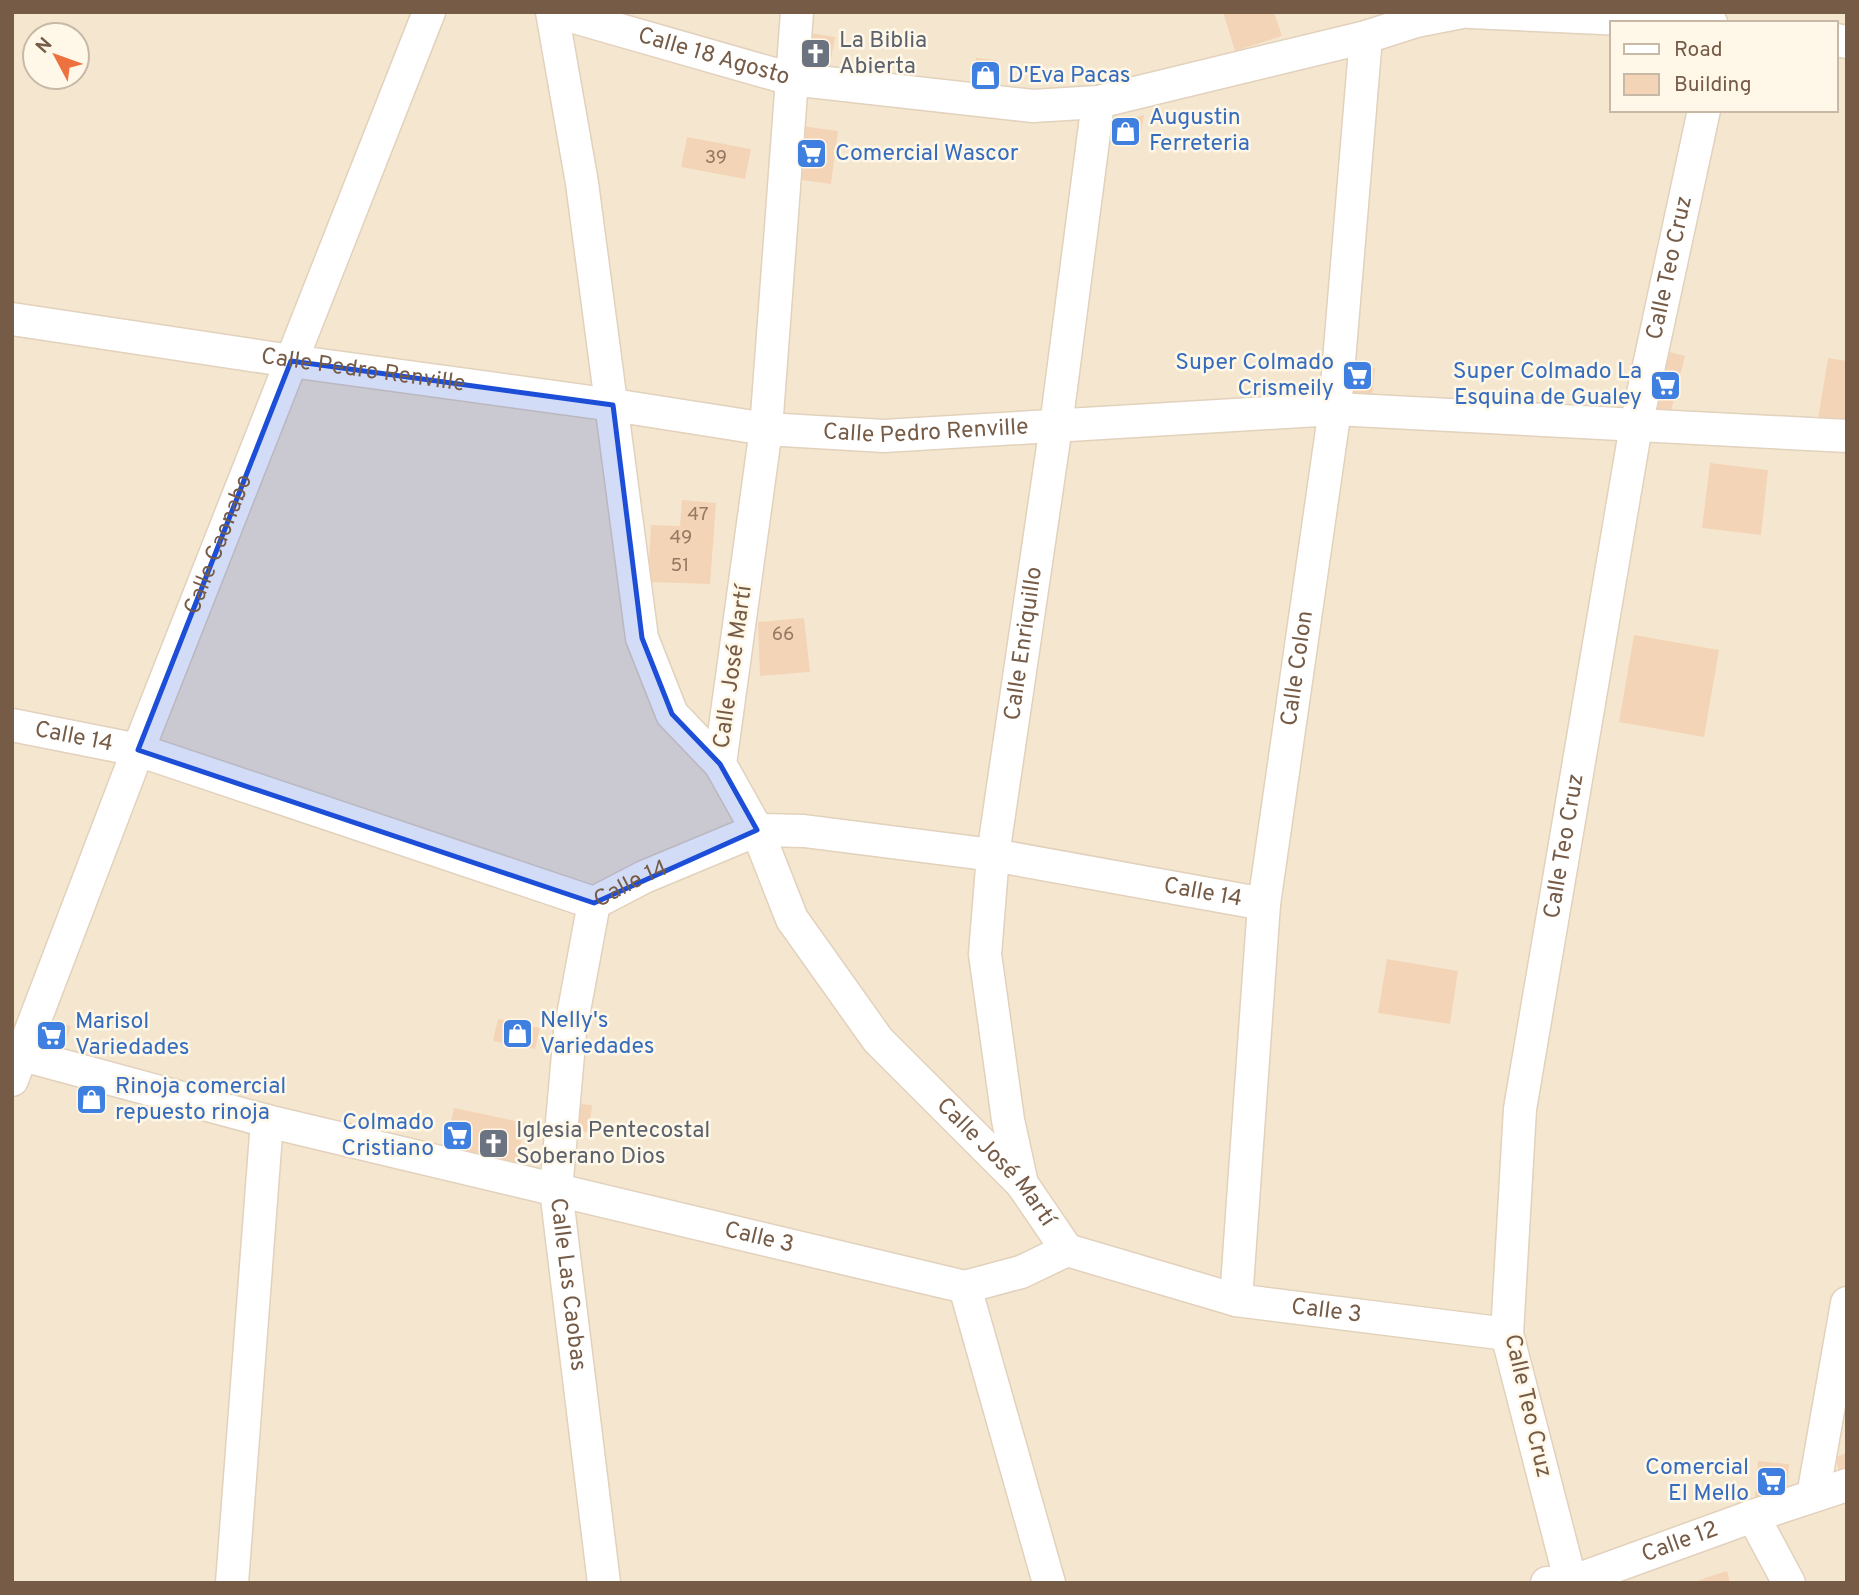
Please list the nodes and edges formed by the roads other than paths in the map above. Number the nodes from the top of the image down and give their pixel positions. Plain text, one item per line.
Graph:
1 (429, 12) edge
2 (554, 12) edge
3 (797, 12) edge
4 (1462, 12) edge
5 (1470, 12) edge
6 (1667, 21) edge
7 (1366, 37) junction
8 (791, 79) junction
9 (1098, 102) junction
10 (1704, 112) edge
11 (12, 319) edge
12 (291, 361) junction
13 (613, 405) junction
14 (1335, 410) junction
15 (1056, 426) junction
16 (1636, 426) junction
17 (766, 429) junction
18 (1847, 436) edge
19 (12, 725) edge
20 (138, 750) junction
21 (720, 764) junction
22 (757, 830) junction
23 (993, 855) junction
24 (594, 903) junction
25 (1264, 904) junction
26 (16, 1062) edge
27 (267, 1121) junction
28 (1023, 1184) junction
29 (555, 1190) junction
30 (1067, 1250) junction
31 (965, 1287) junction
32 (1236, 1300) junction
33 (1847, 1303) edge
34 (1507, 1334) junction
35 (1847, 1485) edge
36 (1812, 1496) junction
37 (1753, 1516) junction
38 (1571, 1582) edge
39 (232, 1583) edge
40 (604, 1583) edge
41 (1049, 1583) edge
42 (1547, 1583) edge
43 (1789, 1583) edge

1 - 12 street, Calle Caonabo
2 - 8 street, Calle 18 Agosto
2 - 13 street
3 - 8 street, Calle José Martí
4 - 7 street, Calle 18 Agosto
5 - 6 street
7 - 9 street, Calle 18 Agosto
7 - 14 street, Calle Colon
8 - 9 street, Calle 18 Agosto
8 - 17 street, Calle José Martí
9 - 15 street, Calle Enriquillo
10 - 16 street, Calle Teo Cruz
11 - 12 street, Calle Pedro Renville
12 - 13 street, Calle Pedro Renville
12 - 20 street, Calle Caonabo
13 - 17 street, Calle Pedro Renville
13 - 21 street
14 - 15 street, Calle Pedro Renville
14 - 16 street, Calle Pedro Renville
14 - 25 street, Calle Colon
15 - 17 street, Calle Pedro Renville
15 - 23 street, Calle Enriquillo
16 - 18 street, Calle Pedro Renville
16 - 34 street, Calle Teo Cruz
17 - 21 street, Calle José Martí
19 - 20 street, Calle 14
20 - 24 street, Calle 14
20 - 26 street, Calle Caonabo
21 - 22 street, Calle José Martí
22 - 23 street, Calle 14
22 - 24 street, Calle 14
22 - 28 street, Calle José Martí
23 - 25 street, Calle 14
23 - 28 street, Calle Enriquillo
24 - 29 street, Calle Las Caobas
25 - 32 street, Calle Colon
26 - 27 street, Calle 3
27 - 29 street, Calle 3
27 - 39 street
28 - 30 street, Calle José Martí
29 - 31 street, Calle 3
29 - 40 street, Calle Las Caobas
30 - 31 street, Calle 3
30 - 32 street, Calle 3
31 - 41 street
32 - 34 street, Calle 3
33 - 36 street
34 - 38 street, Calle Teo Cruz
35 - 36 street, Calle 12
36 - 37 street, Calle 12
37 - 38 street, Calle 12
37 - 43 street
38 - 42 street, Calle 12

